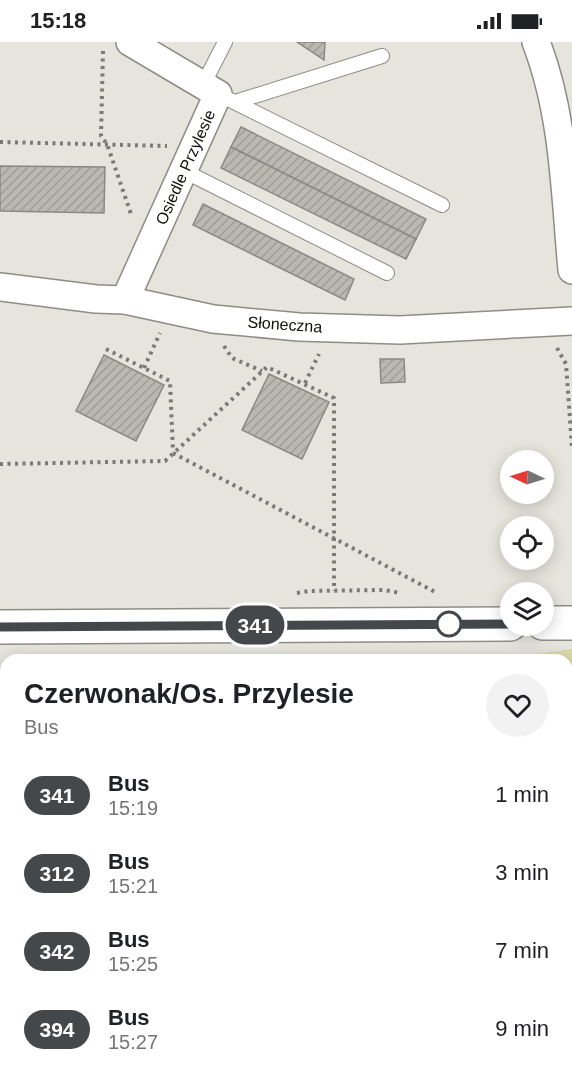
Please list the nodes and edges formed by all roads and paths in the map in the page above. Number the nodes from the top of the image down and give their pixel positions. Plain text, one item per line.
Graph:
1 (130, 42) edge
2 (225, 42) edge
3 (536, 42) edge
4 (103, 45) dead end
5 (382, 56) dead end
6 (219, 94) junction
7 (0, 142) edge
8 (107, 144) junction
9 (188, 162) junction
10 (442, 205) dead end
11 (135, 226) dead end
12 (572, 270) edge
13 (387, 273) dead end
14 (0, 287) edge
15 (125, 300) junction
16 (572, 321) edge
17 (163, 326) dead end
18 (221, 343) dead end
19 (323, 345) dead end
20 (106, 349) dead end
21 (144, 368) junction
22 (262, 371) junction
23 (304, 383) junction
24 (173, 453) junction
25 (0, 464) edge
26 (334, 538) junction
27 (334, 591) dead end
28 (438, 593) dead end
29 (554, 623) edge
30 (572, 623) edge
31 (500, 624) edge
32 (0, 627) edge

1 - 6 street, Osiedle Przylesie
2 - 6 lane
3 - 12 street
4 - 8 path
5 - 6 lane
6 - 9 street, Osiedle Przylesie
6 - 10 lane
7 - 8 path
8 - 9 path
8 - 11 path
9 - 13 lane
9 - 15 street, Osiedle Przylesie
14 - 15 street, Słoneczna
15 - 16 street, Słoneczna
17 - 21 path
18 - 22 path
19 - 23 path
20 - 21 path
21 - 24 path
22 - 23 path
22 - 24 path
23 - 26 path
24 - 25 path
24 - 26 path
26 - 27 path
26 - 28 path
29 - 30 main road
31 - 32 main road

